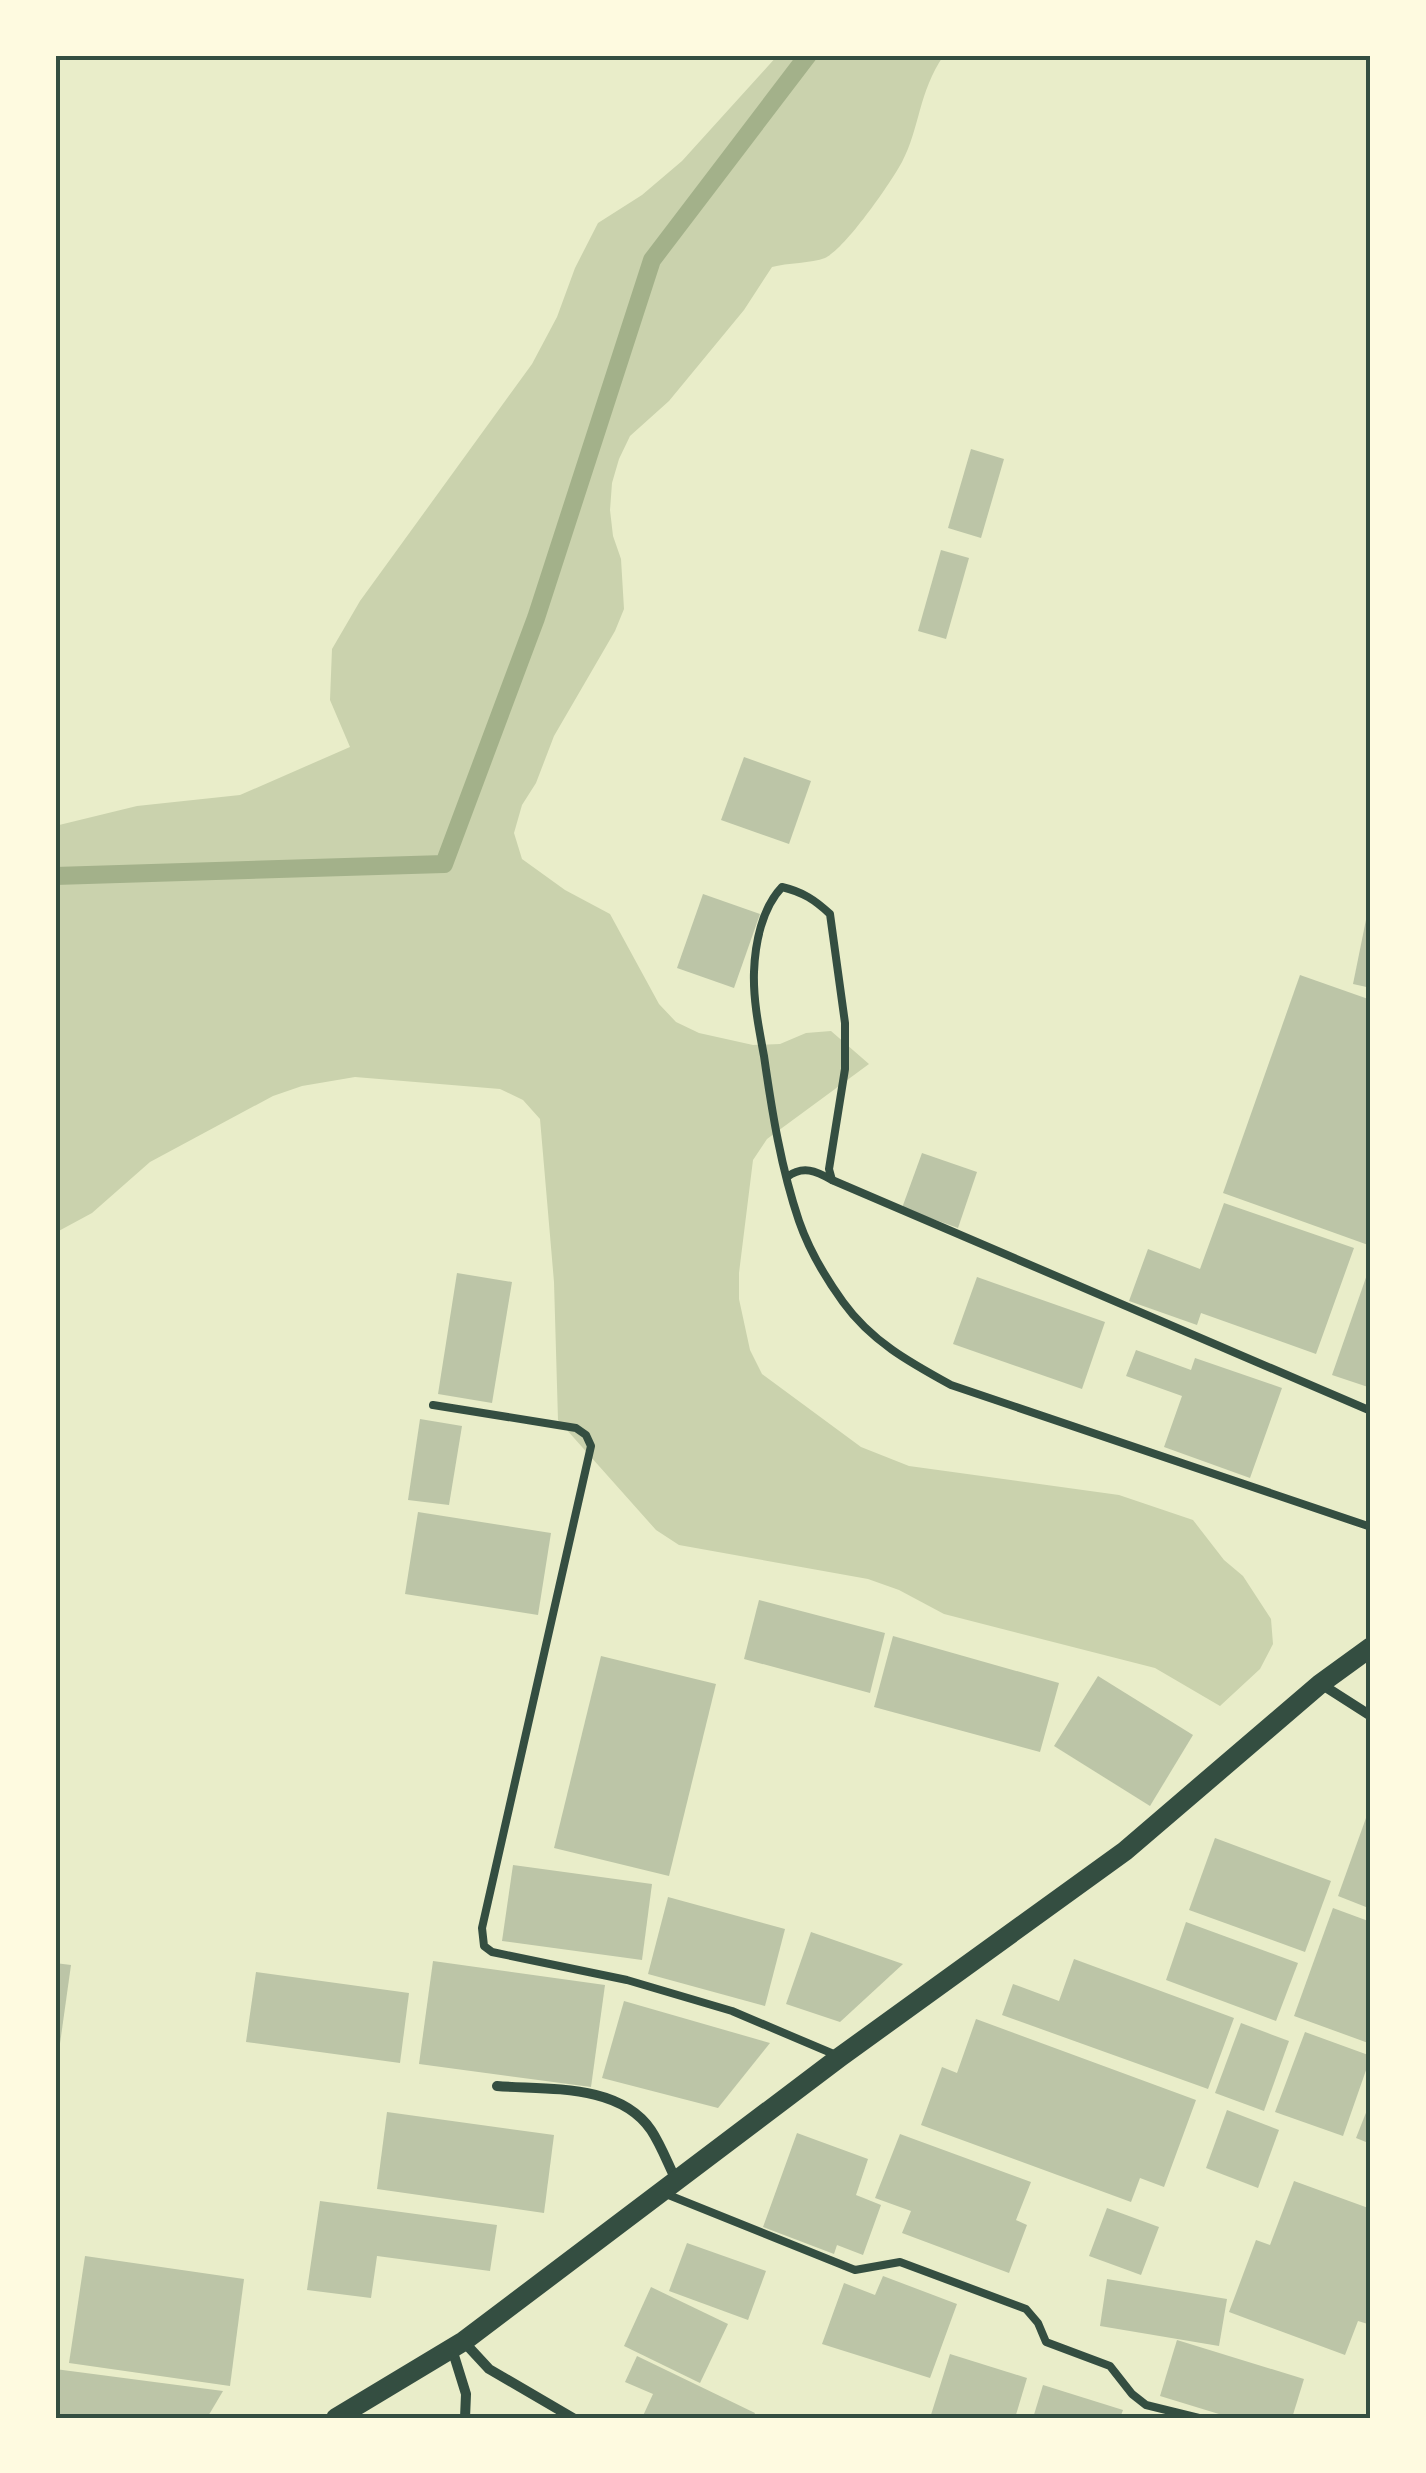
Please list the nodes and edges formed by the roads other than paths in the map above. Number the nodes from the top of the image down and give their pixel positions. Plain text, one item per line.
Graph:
1 (787, 1177) junction
2 (832, 1180) junction
3 (433, 1404) dead end
4 (1371, 1411) edge
5 (1371, 1527) edge
6 (1371, 1647) edge
7 (1320, 1684) junction
8 (1371, 1716) edge
9 (840, 2056) junction
10 (497, 2086) dead end
11 (668, 2186) junction
12 (458, 2345) junction
13 (336, 2418) edge
14 (466, 2418) edge
15 (573, 2418) edge
16 (1200, 2418) edge

1 - 2 lane
1 - 2 lane
1 - 5 lane
2 - 4 lane
3 - 9 lane
6 - 7 main road
7 - 8 street
7 - 9 main road
9 - 11 main road
10 - 11 street
11 - 12 main road
11 - 16 lane
12 - 13 main road
12 - 14 street
12 - 15 street

